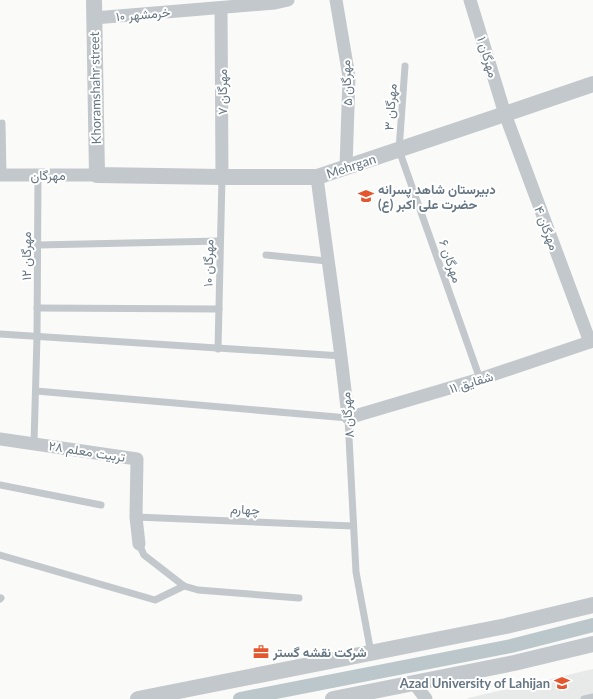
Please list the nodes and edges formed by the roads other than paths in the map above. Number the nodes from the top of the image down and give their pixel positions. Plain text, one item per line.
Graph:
1 (94, 0) edge
2 (288, 0) edge
3 (336, 0) edge
4 (470, 0) edge
5 (251, 3) edge
6 (221, 8) junction
7 (94, 18) junction
8 (406, 66) dead end
9 (593, 84) edge
10 (505, 114) junction
11 (2, 123) dead end
12 (399, 150) junction
13 (346, 168) junction
14 (2, 175) edge
15 (38, 175) junction
16 (97, 175) junction
17 (222, 177) junction
18 (317, 177) junction
19 (220, 241) junction
20 (38, 245) junction
21 (266, 255) dead end
22 (327, 261) junction
23 (38, 308) junction
24 (219, 309) junction
25 (0, 334) edge
26 (37, 337) junction
27 (592, 345) edge
28 (218, 349) junction
29 (342, 356) junction
30 (480, 379) junction
31 (36, 391) junction
32 (348, 418) junction
33 (0, 439) edge
34 (34, 443) junction
35 (0, 485) edge
36 (101, 505) dead end
37 (136, 516) junction
38 (353, 526) junction
39 (139, 544) joint
40 (0, 555) edge
41 (184, 586) junction
42 (299, 598) dead end
43 (593, 605) edge
44 (593, 644) edge
45 (371, 653) junction
46 (414, 683) junction
47 (138, 699) edge
48 (333, 699) edge
49 (426, 699) edge

1 - 7 street, Khoramshahr street
2 - 5 street, خرمشهر ۱۰
3 - 13 street, مهرگان ۵
4 - 10 street, مهرگان ۱
5 - 6 street, خرمشهر ۱۰
6 - 7 street, خرمشهر ۱۰
6 - 17 street, مهرگان ۷
7 - 16 street, Khoramshahr street
8 - 12 lane, مهرگان ۳
9 - 10 street, Mehrgan
10 - 12 street, Mehrgan
10 - 27 street, مهرگان ۴
11 - 14 lane
12 - 13 street, Mehrgan
12 - 30 lane, مهرگان ۶
13 - 18 street, Mehrgan
14 - 15 street, مهرگان
15 - 16 street, مهرگان
15 - 20 lane, مهرگان ۱۲
16 - 17 street, Mehrgan
17 - 18 street, Mehrgan
17 - 19 lane, مهرگان ۱۰
18 - 22 street, مهرگان ۸
19 - 20 lane
19 - 24 lane, مهرگان ۱۰
20 - 23 lane, مهرگان ۱۲
21 - 22 lane
22 - 29 street, مهرگان ۸
23 - 24 lane
23 - 26 lane, مهرگان ۱۲
24 - 28 lane, مهرگان ۱۰
25 - 26 lane
26 - 28 lane
26 - 31 lane, مهرگان ۱۲
27 - 30 street, شقایق ۱۱
28 - 29 lane
29 - 32 street, مهرگان ۸
30 - 32 street, شقایق ۱۱
31 - 32 lane
31 - 34 lane, مهرگان ۱۲
32 - 38 lane, مهرگان ۸
33 - 34 street, تربیت معلم ۲۸
34 - 37 street, تربیت معلم ۲۸
35 - 36 lane
37 - 38 lane, چهارم
37 - 39 street, تربیت معلم ۲۸
38 - 45 lane, مهرگان ۸
39 - 41 lane
40 - 41 lane
41 - 42 lane
43 - 45 street
44 - 46 street
45 - 47 street
46 - 48 street
46 - 49 street

